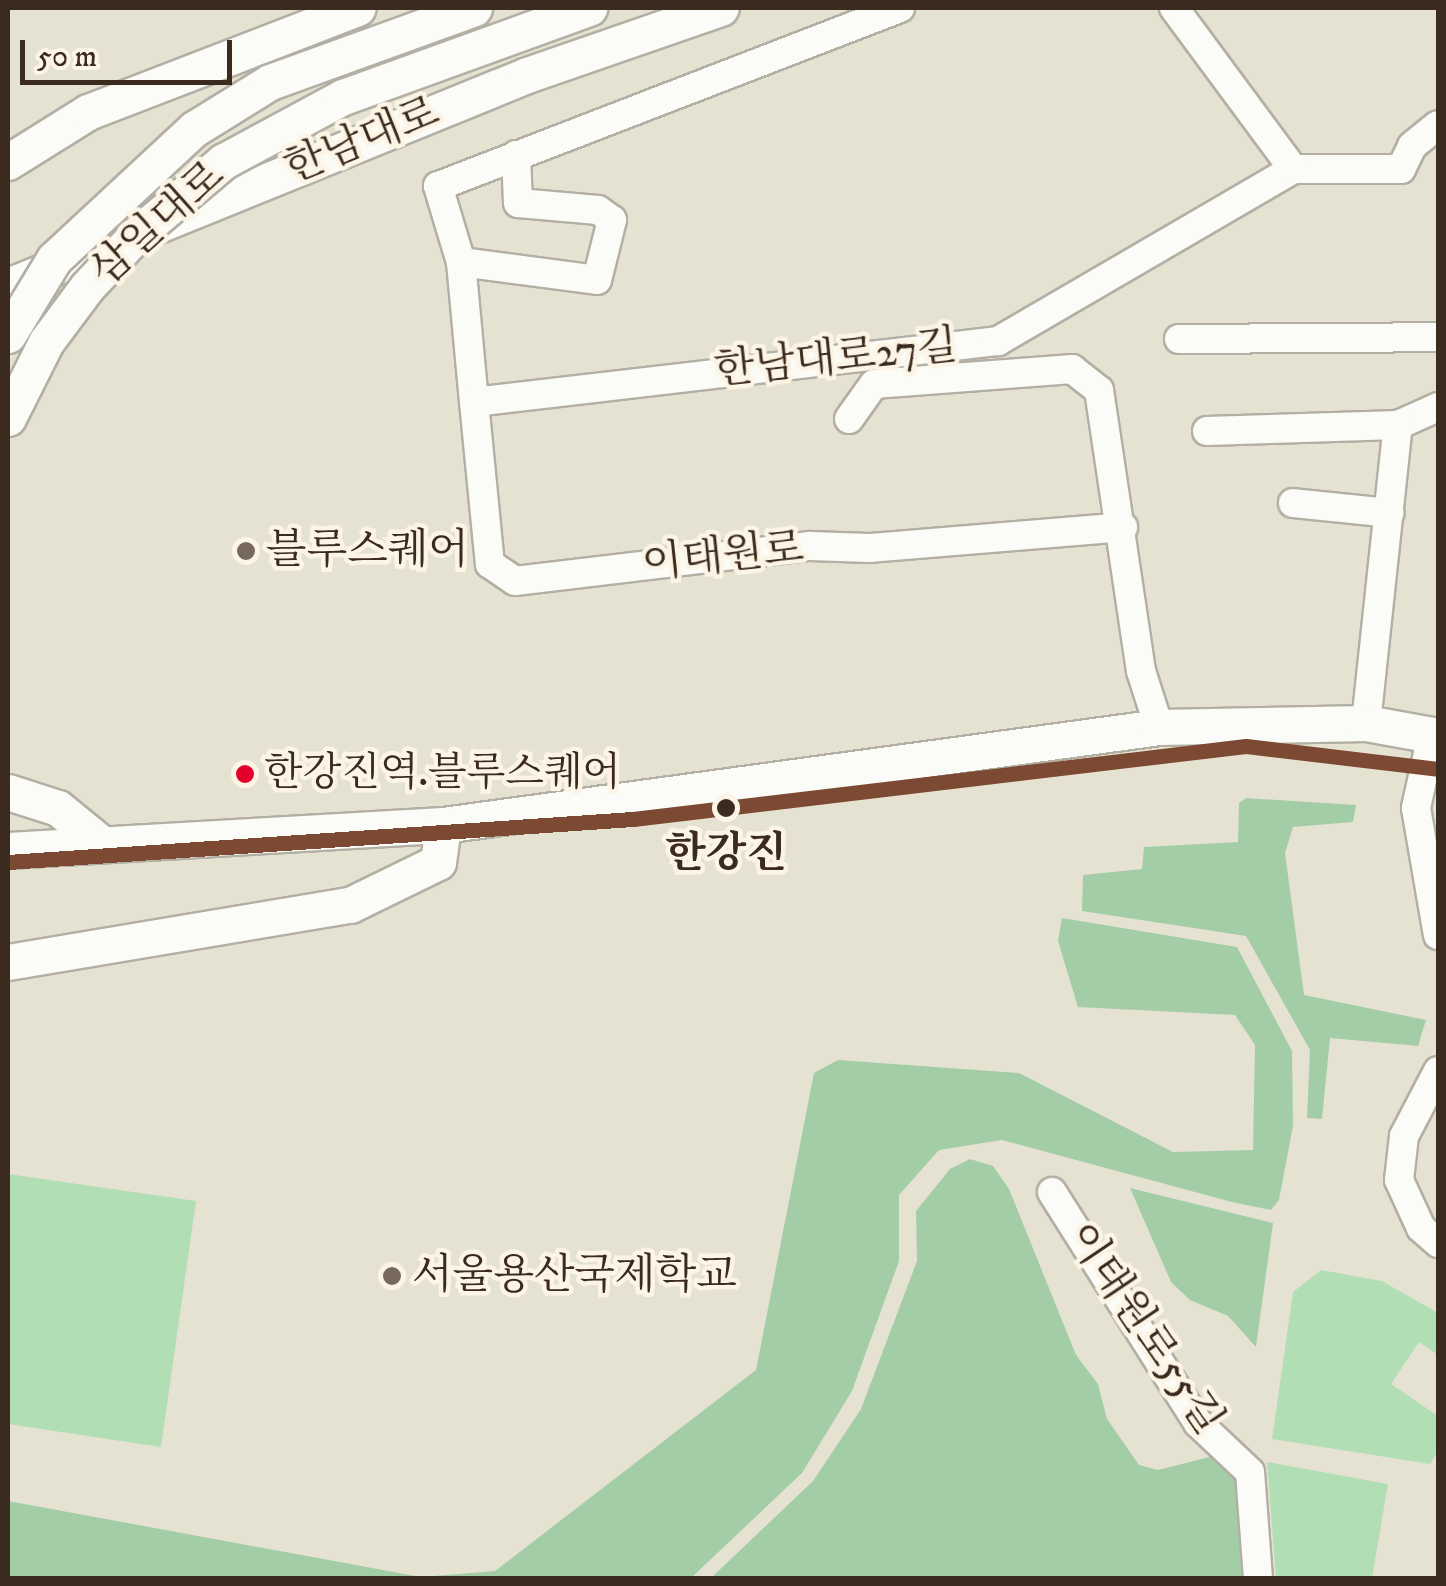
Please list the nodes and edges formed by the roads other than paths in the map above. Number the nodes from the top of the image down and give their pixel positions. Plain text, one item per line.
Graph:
1 (358, 8) edge
2 (474, 8) edge
3 (589, 8) edge
4 (721, 8) edge
5 (900, 8) edge
6 (1174, 8) edge
7 (1438, 125) edge
8 (516, 156) junction
9 (8, 162) edge
10 (1293, 169) junction
11 (461, 262) junction
12 (8, 286) edge
13 (8, 335) edge
14 (1438, 337) edge
15 (1179, 339) dead end
16 (474, 402) junction
17 (8, 418) edge
18 (848, 419) dead end
19 (1425, 420) edge
20 (1207, 431) dead end
21 (1292, 503) dead end
22 (1389, 513) junction
23 (1122, 527) junction
24 (1366, 723) junction
25 (1159, 726) junction
26 (1435, 736) edge
27 (8, 792) edge
28 (443, 825) junction
29 (8, 828) edge
30 (102, 844) junction
31 (8, 850) edge
32 (8, 874) edge
33 (1438, 936) edge
34 (8, 962) edge
35 (1438, 1071) edge
36 (1052, 1192) dead end
37 (1438, 1243) edge
38 (1258, 1578) edge

1 - 9 main road
2 - 13 main road, 삼일대로, bridge
3 - 17 main road, 삼일대로, bridge
4 - 12 main road, 한남대로
5 - 8 street
6 - 10 street
7 - 10 street
8 - 11 street
8 - 11 street
10 - 16 street, 한남대로27길
11 - 16 street
14 - 15 street
16 - 23 street, 이태원로
18 - 23 street
19 - 20 street
19 - 22 street
21 - 22 street
22 - 24 street
23 - 25 street
24 - 25 main road
24 - 26 main road
25 - 28 main road
26 - 33 street
27 - 30 main road
28 - 30 main road
28 - 34 main road
29 - 30 main road
30 - 31 main road
30 - 32 main road
35 - 37 street
36 - 38 street, 이태원로55길

